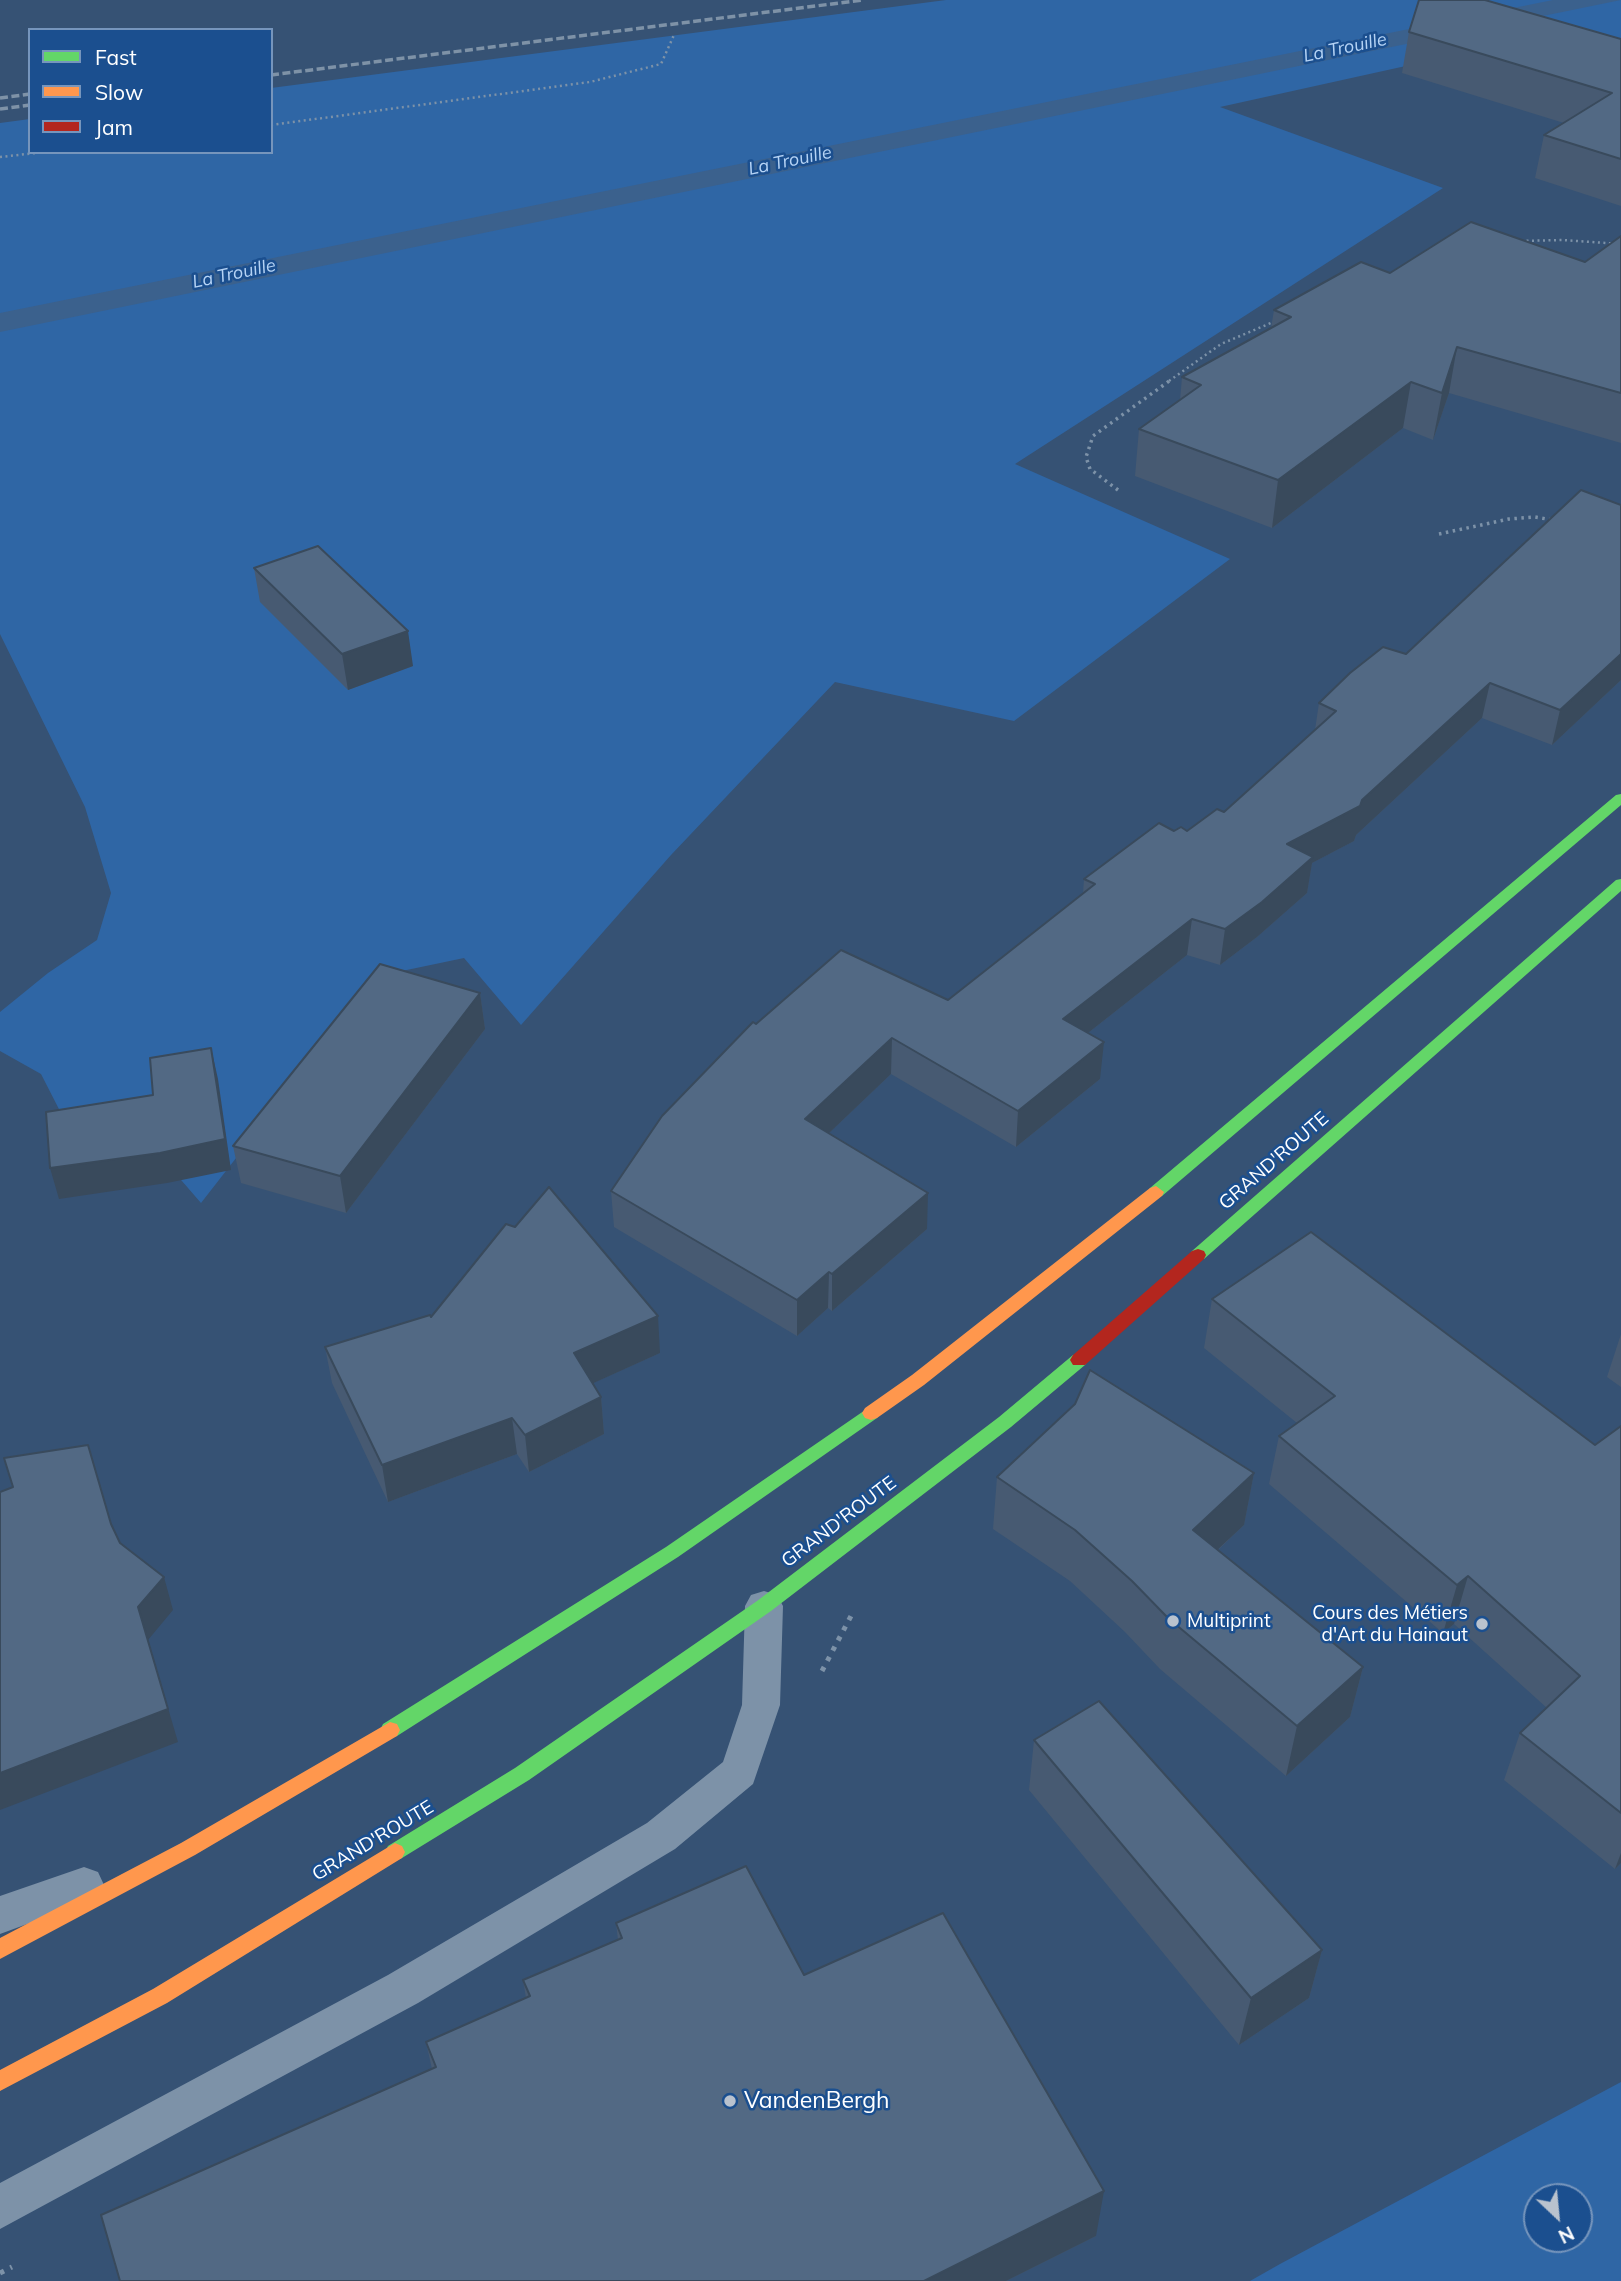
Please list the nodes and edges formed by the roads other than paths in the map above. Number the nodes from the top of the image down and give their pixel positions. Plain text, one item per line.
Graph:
1 (1621, 798) edge
2 (1621, 883) edge
3 (764, 1606) junction
4 (188, 1849) junction
5 (0, 1915) edge
6 (0, 1950) edge
7 (0, 2081) edge
8 (0, 2207) edge

1 - 4 main road
2 - 3 main road, GRAND'ROUTE
3 - 7 main road, GRAND'ROUTE
3 - 8 lane
4 - 5 lane
4 - 6 main road

